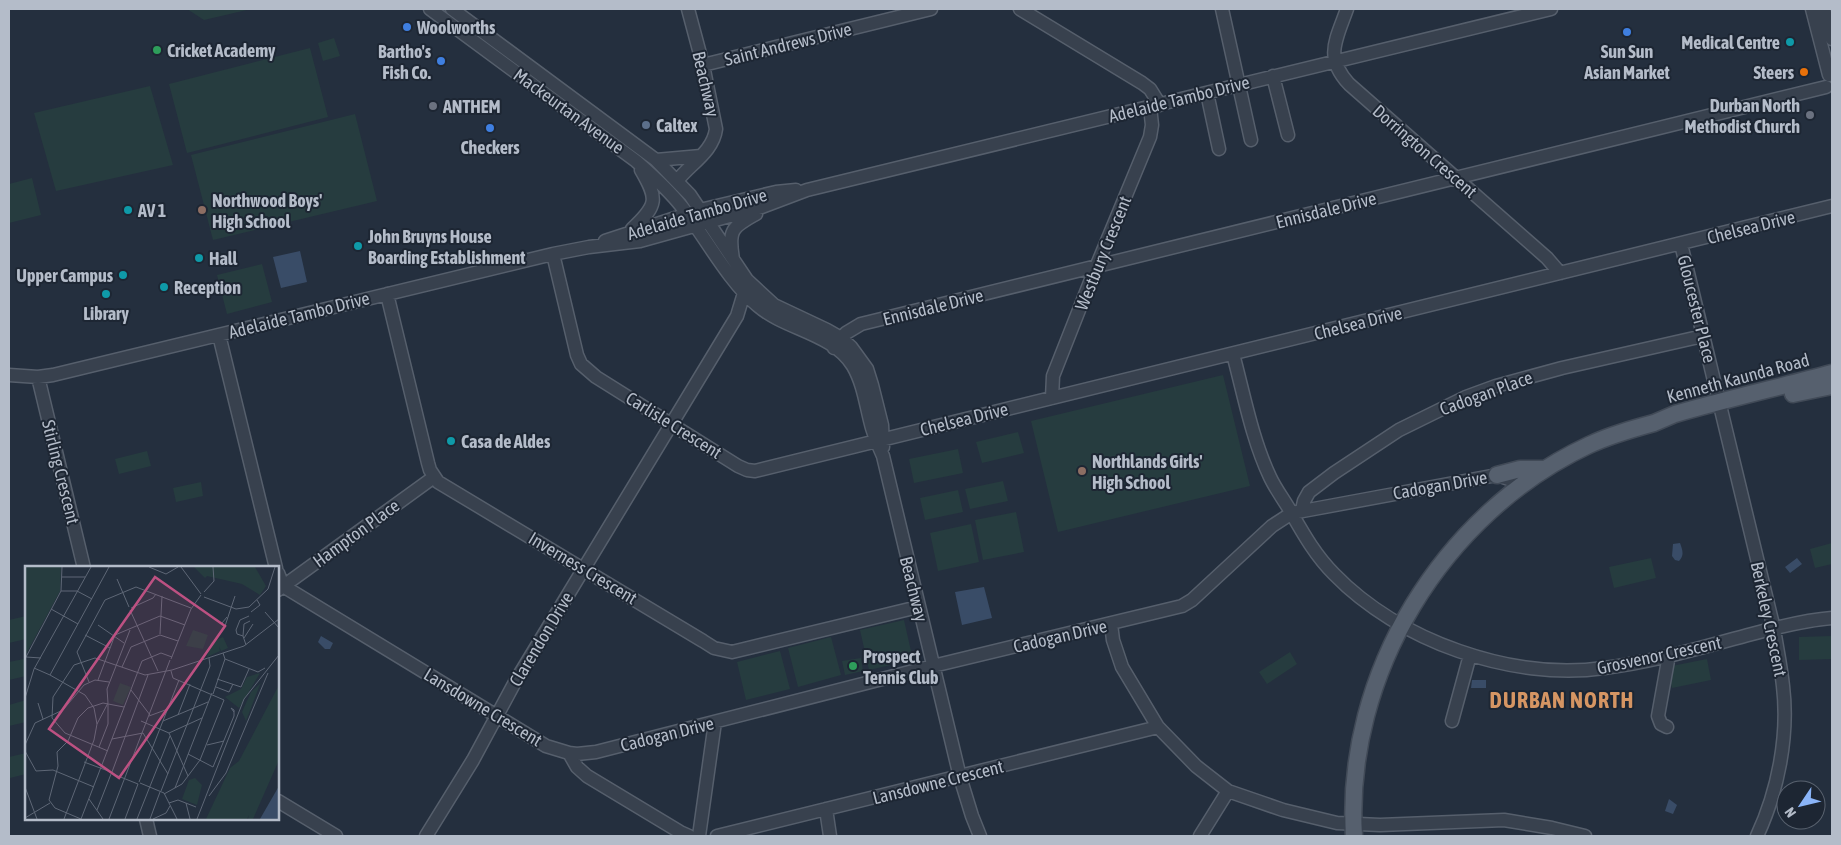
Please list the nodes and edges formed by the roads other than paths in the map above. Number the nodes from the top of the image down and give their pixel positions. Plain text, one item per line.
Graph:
1 (430, 9) edge
2 (452, 9) edge
3 (688, 9) edge
4 (931, 9) edge
5 (1020, 9) edge
6 (1222, 9) edge
7 (1347, 9) edge
8 (1551, 9) edge
9 (1812, 9) edge
10 (1824, 9) edge
11 (1832, 39) edge
12 (1335, 62) junction
13 (703, 65) junction
14 (1273, 76) junction
15 (1830, 82) edge
16 (1238, 85) junction
17 (1207, 93) junction
18 (1155, 106) junction
19 (605, 121) junction
20 (596, 131) junction
21 (1288, 135) dead end
22 (1252, 140) dead end
23 (1219, 149) dead end
24 (701, 156) junction
25 (656, 160) junction
26 (636, 161) junction
27 (1456, 178) junction
28 (676, 181) junction
29 (807, 190) junction
30 (778, 202) junction
31 (1832, 206) edge
32 (700, 210) junction
33 (687, 214) junction
34 (702, 224) junction
35 (628, 232) junction
36 (1681, 244) junction
37 (589, 247) junction
38 (553, 254) junction
39 (734, 262) junction
40 (1098, 266) junction
41 (1560, 273) junction
42 (744, 293) junction
43 (387, 294) junction
44 (757, 306) junction
45 (738, 316) junction
46 (219, 335) junction
47 (1703, 336) junction
48 (838, 343) junction
49 (1233, 354) junction
50 (1832, 373) edge
51 (9, 375) edge
52 (38, 377) junction
53 (1832, 386) edge
54 (1052, 398) junction
55 (1720, 406) junction
56 (673, 424) junction
57 (879, 440) junction
58 (1544, 469) junction
59 (1497, 475) junction
60 (434, 477) junction
61 (1523, 484) junction
62 (1297, 512) junction
63 (84, 566) edge
64 (276, 566) edge
65 (584, 568) junction
66 (280, 588) edge
67 (918, 607) junction
68 (1832, 618) edge
69 (1111, 624) junction
70 (1401, 625) junction
71 (1774, 629) junction
72 (1470, 655) junction
73 (1669, 655) junction
74 (933, 666) junction
75 (496, 716) junction
76 (1452, 721) dead end
77 (715, 722) junction
78 (1158, 727) junction
79 (1667, 727) dead end
80 (569, 753) junction
81 (960, 777) junction
82 (1228, 790) junction
83 (279, 802) edge
84 (826, 809) junction
85 (146, 820) edge
86 (1353, 830) edge
87 (150, 836) edge
88 (336, 836) edge
89 (426, 836) edge
90 (689, 836) edge
91 (699, 836) edge
92 (717, 836) edge
93 (830, 836) edge
94 (980, 836) edge
95 (1200, 836) edge
96 (1585, 836) edge
97 (1757, 836) edge

1 - 20 street, Mackeurtan Avenue
2 - 19 street, Mackeurtan Avenue
3 - 13 street, Beachway
4 - 13 street, Saint Andrews Drive
5 - 18 street
6 - 16 street
7 - 12 street
8 - 12 street, Adelaide Tambo Drive
9 - 15 street
10 - 11 street
12 - 14 street, Adelaide Tambo Drive
12 - 27 street, Dorrington Crescent
13 - 24 street, Beachway
14 - 16 street, Adelaide Tambo Drive
14 - 21 street
15 - 27 street, Ennisdale Drive
16 - 17 street, Adelaide Tambo Drive
16 - 22 street
17 - 18 street, Adelaide Tambo Drive
17 - 23 street
18 - 29 street, Adelaide Tambo Drive
18 - 40 street, Westbury Crescent
19 - 20 street
19 - 25 street, Mackeurtan Avenue
20 - 26 street, Mackeurtan Avenue
24 - 25 street
24 - 28 street, Beachway
25 - 28 street, Mackeurtan Avenue
26 - 33 street, Mackeurtan Avenue
26 - 35 street
27 - 40 street, Ennisdale Drive
27 - 41 street, Dorrington Crescent
28 - 32 street, Mackeurtan Avenue
29 - 30 street, Adelaide Tambo Drive
29 - 32 street, Adelaide Tambo Drive
30 - 34 street, Adelaide Tambo Drive
30 - 39 street
31 - 36 street, Chelsea Drive
32 - 33 street, Adelaide Tambo Drive
32 - 34 street, Mackeurtan Avenue
33 - 34 street, Mackeurtan Avenue
33 - 35 street, Adelaide Tambo Drive
34 - 37 street, Adelaide Tambo Drive
34 - 39 street, Beachway
34 - 42 street, Beachway
35 - 37 street, Adelaide Tambo Drive
36 - 41 street, Chelsea Drive
36 - 47 street, Gloucester Place
37 - 38 street, Adelaide Tambo Drive
38 - 43 street, Adelaide Tambo Drive
38 - 56 street, Carlisle Crescent
39 - 48 street, Beachway
40 - 48 street, Ennisdale Drive
40 - 54 street, Westbury Crescent
41 - 49 street, Chelsea Drive
42 - 44 street, Beachway
42 - 45 street, Clarendon Drive
43 - 46 street, Adelaide Tambo Drive
43 - 60 street
44 - 45 street
44 - 48 street, Beachway
45 - 56 street, Clarendon Drive
46 - 52 street, Adelaide Tambo Drive
46 - 64 street
47 - 55 street, Gloucester Place
47 - 62 street, Cadogan Place
48 - 57 street, Beachway
49 - 54 street, Chelsea Drive
49 - 62 street, Grosvenor Crescent
50 - 55 main road, Kenneth Kaunda Road
51 - 52 street, Adelaide Tambo Drive
52 - 63 street, Stirling Crescent
53 - 55 main road, Kenneth Kaunda Road
54 - 57 street, Chelsea Drive
55 - 58 main road, Kenneth Kaunda Road
55 - 71 street, Berkeley Crescent
56 - 57 street, Carlisle Crescent
56 - 65 street, Clarendon Drive
57 - 67 street, Beachway
58 - 59 main road
58 - 61 main road, Kenneth Kaunda Road
59 - 61 street, Cadogan Drive
59 - 62 street, Cadogan Drive
60 - 65 street, Inverness Crescent
60 - 66 street, Hampton Place
61 - 70 main road, Kenneth Kaunda Road
62 - 69 street, Cadogan Drive
62 - 70 street, Grosvenor Crescent
65 - 67 street, Inverness Crescent
65 - 75 street, Clarendon Drive
66 - 75 street, Lansdowne Crescent
67 - 74 street, Beachway
68 - 71 street, Grosvenor Crescent
69 - 74 street, Cadogan Drive
69 - 78 street
70 - 72 street, Grosvenor Crescent
70 - 86 main road, Kenneth Kaunda Road
71 - 73 street, Grosvenor Crescent
71 - 97 street, Berkeley Crescent
72 - 73 street, Grosvenor Crescent
72 - 76 street
73 - 79 street
74 - 77 street, Cadogan Drive
74 - 81 street, Beachway
75 - 80 street, Lansdowne Crescent
75 - 89 street, Clarendon Drive
77 - 80 street, Cadogan Drive
77 - 91 street
78 - 81 street, Lansdowne Crescent
78 - 82 street
80 - 90 street
81 - 84 street, Lansdowne Crescent
81 - 94 street, Beachway
82 - 86 street
82 - 95 street
83 - 88 street
84 - 92 street, Lansdowne Crescent
84 - 93 street
85 - 87 street
86 - 96 street

